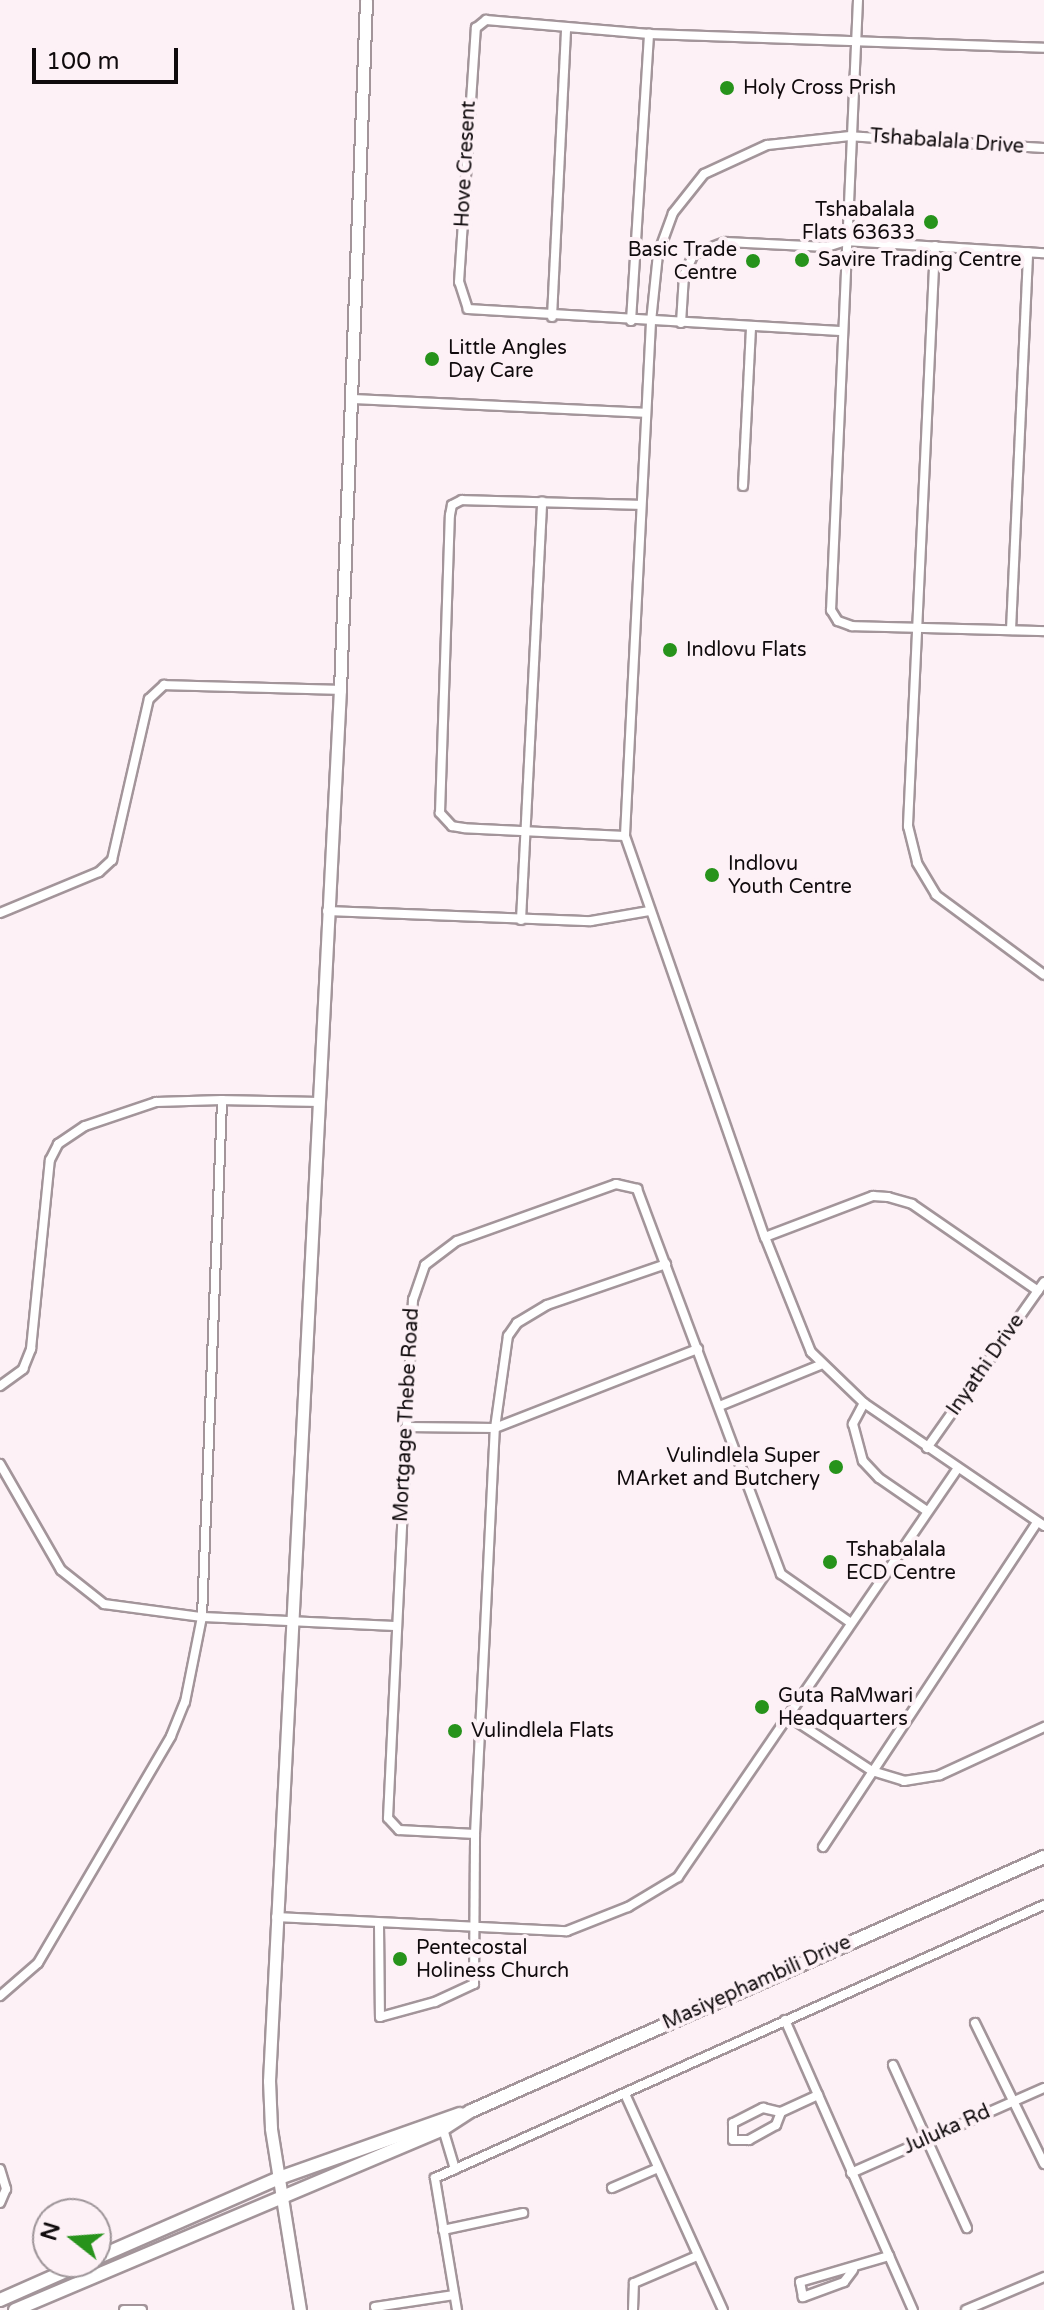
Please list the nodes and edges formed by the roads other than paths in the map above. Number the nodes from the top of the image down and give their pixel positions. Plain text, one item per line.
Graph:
1 (366, 0) edge
2 (858, 0) edge
3 (566, 28) junction
4 (649, 34) junction
5 (856, 38) junction
6 (1044, 48) edge
7 (850, 136) junction
8 (1044, 148) edge
9 (845, 241) junction
10 (935, 246) junction
11 (1028, 252) junction
12 (1044, 253) edge
13 (552, 317) junction
14 (631, 321) junction
15 (651, 322) junction
16 (681, 323) junction
17 (751, 326) junction
18 (840, 331) junction
19 (352, 399) junction
20 (646, 413) junction
21 (743, 486) dead end
22 (542, 502) junction
23 (641, 505) junction
24 (918, 629) junction
25 (1011, 630) junction
26 (1044, 631) edge
27 (340, 690) junction
28 (527, 830) junction
29 (625, 836) junction
30 (327, 911) junction
31 (649, 911) junction
32 (0, 913) edge
33 (521, 920) junction
34 (1044, 975) edge
35 (222, 1100) junction
36 (316, 1102) junction
37 (765, 1237) junction
38 (666, 1264) junction
39 (1044, 1282) edge
40 (1038, 1291) junction
41 (698, 1349) junction
42 (820, 1365) junction
43 (0, 1386) edge
44 (864, 1403) junction
45 (722, 1405) junction
46 (406, 1427) junction
47 (495, 1428) junction
48 (927, 1448) junction
49 (0, 1464) edge
50 (957, 1469) junction
51 (927, 1511) junction
52 (1041, 1524) edge
53 (202, 1617) junction
54 (290, 1621) junction
55 (851, 1623) junction
56 (396, 1626) junction
57 (788, 1716) junction
58 (1044, 1727) edge
59 (872, 1771) junction
60 (475, 1834) junction
61 (823, 1847) dead end
62 (1044, 1857) edge
63 (1044, 1905) edge
64 (276, 1917) junction
65 (379, 1925) junction
66 (473, 1929) junction
67 (0, 1996) edge
68 (785, 2020) junction
69 (975, 2023) dead end
70 (893, 2065) dead end
71 (1044, 2088) edge
72 (625, 2094) junction
73 (818, 2095) junction
74 (1015, 2100) junction
75 (471, 2111) junction
76 (781, 2112) junction
77 (443, 2129) junction
78 (927, 2139) junction
79 (1044, 2164) edge
80 (658, 2168) junction
81 (0, 2169) edge
82 (455, 2169) junction
83 (851, 2173) junction
84 (279, 2178) junction
85 (612, 2188) dead end
86 (282, 2193) junction
87 (0, 2203) edge
88 (523, 2213) dead end
89 (967, 2228) dead end
90 (443, 2230) junction
91 (112, 2251) edge
92 (697, 2256) junction
93 (889, 2256) junction
94 (853, 2270) junction
95 (1044, 2277) edge
96 (50, 2278) edge
97 (454, 2295) junction
98 (0, 2300) edge
99 (375, 2307) dead end
100 (15, 2310) edge
101 (124, 2310) edge
102 (142, 2310) edge
103 (300, 2310) edge
104 (457, 2310) edge
105 (633, 2310) edge
106 (723, 2310) edge
107 (913, 2310) edge
108 (966, 2310) edge

1 - 19 street
2 - 5 street
3 - 4 street, Hove Cresent
3 - 13 street
3 - 13 street, Hove Cresent
4 - 5 street, Hove Cresent
4 - 14 street
5 - 6 street, Hove Cresent
5 - 7 street
7 - 8 street, Tshabalala Drive
7 - 9 street
7 - 15 street, Tshabalala Drive
9 - 10 street
9 - 16 street
9 - 18 street
10 - 11 street
10 - 24 street
11 - 12 street
11 - 25 street
13 - 14 street, Hove Cresent
14 - 15 street, Hove Cresent
15 - 16 street, Hove Cresent
15 - 20 street, Tshabalala Drive
16 - 17 street, Hove Cresent
17 - 18 street, Hove Cresent
17 - 21 street
18 - 24 street
19 - 20 street
19 - 27 street
20 - 23 street, Tshabalala Drive
22 - 23 street
22 - 28 street
22 - 28 street
23 - 29 street, Tshabalala Drive
24 - 25 street
24 - 34 street
25 - 26 street
27 - 30 street
27 - 32 street
28 - 29 street
28 - 33 street
29 - 31 street
30 - 33 street
30 - 36 street
31 - 33 street
31 - 37 street
35 - 36 street
35 - 43 street
35 - 53 street
36 - 54 street
37 - 40 street
37 - 42 street
38 - 41 street, Mortgage Thebe Road
38 - 46 street, Mortgage Thebe Road
38 - 47 street
39 - 40 street, Inyathi Drive
40 - 48 street, Inyathi Drive
41 - 45 street, Mortgage Thebe Road
41 - 47 street
42 - 44 street
42 - 45 street
44 - 48 street
44 - 51 street
45 - 55 street, Mortgage Thebe Road
46 - 47 street
46 - 56 street, Mortgage Thebe Road
47 - 60 street
48 - 50 street
49 - 53 street
50 - 51 street
50 - 52 street
51 - 55 street
52 - 59 street
53 - 54 street
53 - 67 street
54 - 56 street
54 - 64 street
55 - 57 street
56 - 60 street, Mortgage Thebe Road
57 - 59 street
57 - 66 street
58 - 59 street
59 - 61 street
60 - 66 street
62 - 75 main road, Masiyephambili Drive
63 - 68 street
64 - 65 street
64 - 84 street
65 - 66 street
65 - 66 street
68 - 72 street
68 - 73 street
69 - 74 street
70 - 78 street
71 - 74 street, Juluka Rd
72 - 80 street
72 - 82 street
73 - 76 street
73 - 83 street
74 - 78 street, Juluka Rd
74 - 79 street
75 - 77 main road, Masiyephambili Drive
75 - 84 main road, Masiyephambili Drive
76 - 76 street
77 - 82 street
77 - 86 main road, Masiyephambili Drive
78 - 83 street, Juluka Rd
78 - 89 street
80 - 85 street
80 - 92 street
81 - 87 street
82 - 90 street
83 - 93 street
84 - 86 street
84 - 91 main road, Masiyephambili Drive
86 - 100 main road, Masiyephambili Drive
86 - 103 street
88 - 90 street
90 - 97 street
92 - 105 street
92 - 106 street
93 - 94 street
93 - 107 street
94 - 94 street
95 - 108 street
96 - 98 main road
97 - 99 street
97 - 104 street
101 - 102 street

